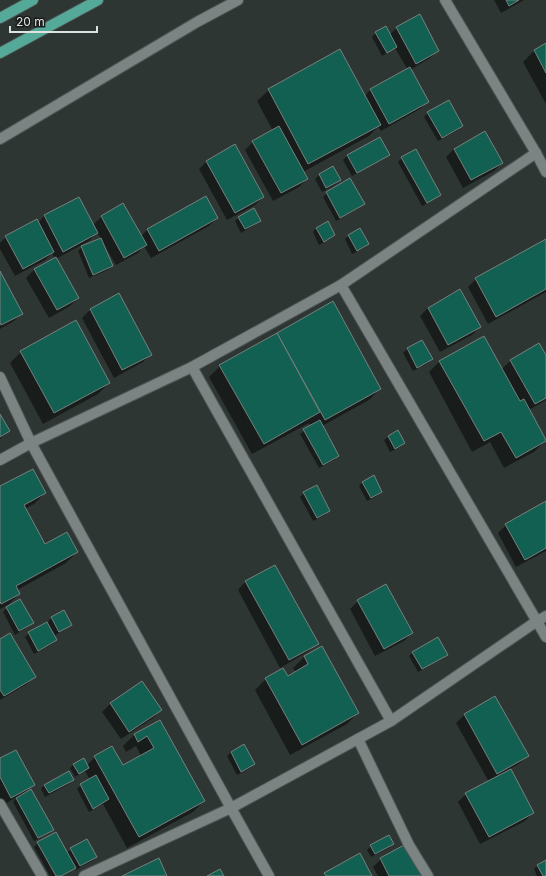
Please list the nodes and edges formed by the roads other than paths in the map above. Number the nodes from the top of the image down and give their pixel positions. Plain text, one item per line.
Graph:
1 (33, 0) edge
2 (98, 0) edge
3 (238, 0) edge
4 (445, 0) edge
5 (0, 18) edge
6 (0, 53) edge
7 (0, 139) edge
8 (536, 152) junction
9 (546, 172) edge
10 (341, 285) junction
11 (192, 367) junction
12 (0, 377) edge
13 (31, 443) junction
14 (0, 460) edge
15 (541, 618) edge
16 (546, 637) edge
17 (391, 721) junction
18 (358, 739) junction
19 (0, 804) edge
20 (231, 808) junction
21 (42, 876) edge
22 (84, 876) edge
23 (269, 876) edge
24 (428, 876) edge

1 - 5 main road
2 - 6 main road
3 - 7 street
4 - 8 street
8 - 9 street
8 - 10 street
10 - 11 street
10 - 15 street
11 - 13 street
11 - 17 street
12 - 13 street
13 - 14 street
13 - 20 street
15 - 16 street
15 - 17 street
17 - 18 street
18 - 20 street
18 - 24 street
19 - 21 street
20 - 22 street
20 - 23 street

